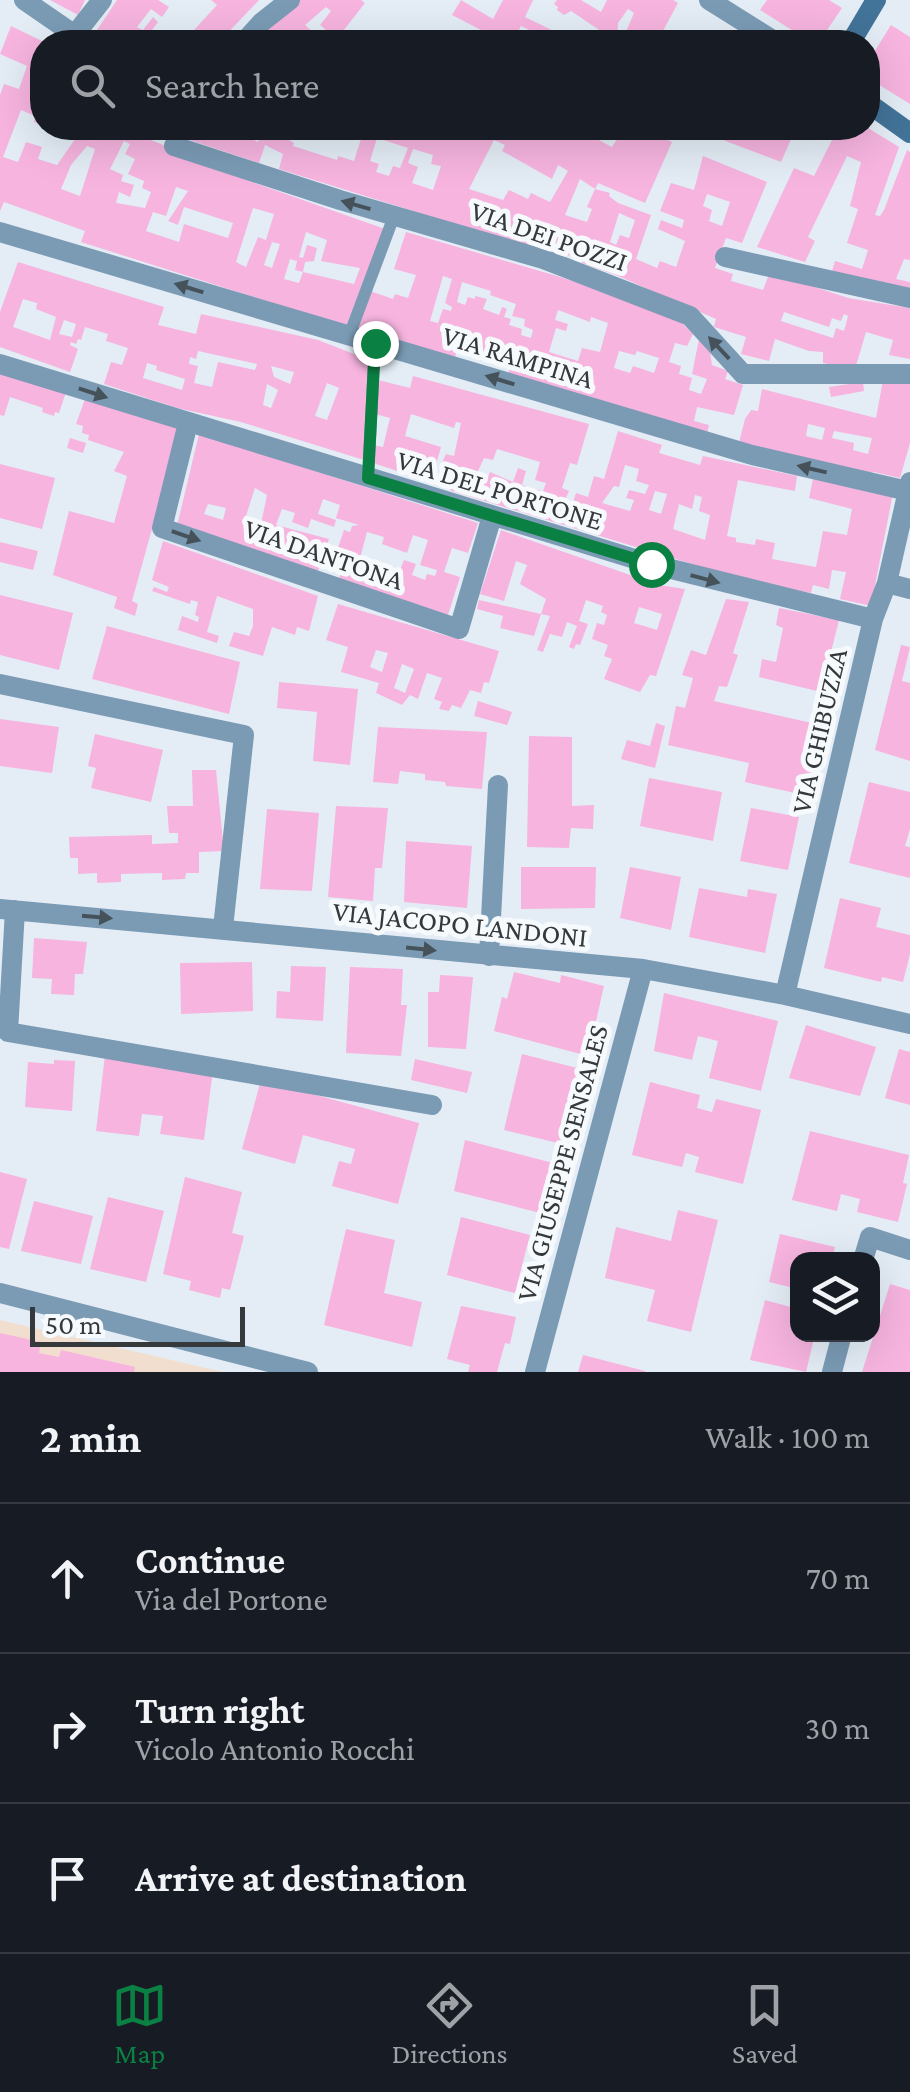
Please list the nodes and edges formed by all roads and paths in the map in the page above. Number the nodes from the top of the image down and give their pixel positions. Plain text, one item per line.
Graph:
1 (24, 0) edge
2 (102, 0) edge
3 (290, 0) edge
4 (709, 0) edge
5 (876, 0) edge
6 (65, 30) edge
7 (85, 30) edge
8 (257, 30) edge
9 (757, 30) edge
10 (858, 30) edge
11 (880, 113) edge
12 (910, 134) edge
13 (177, 140) edge
14 (394, 216) junction
15 (0, 232) edge
16 (725, 257) dead end
17 (910, 298) edge
18 (349, 336) junction
19 (375, 343) junction
20 (0, 364) edge
21 (910, 374) edge
22 (188, 423) junction
23 (368, 478) junction
24 (909, 486) edge
25 (492, 516) junction
26 (887, 584) junction
27 (910, 589) edge
28 (873, 619) junction
29 (0, 684) edge
30 (498, 785) dead end
31 (8, 910) edge
32 (224, 928) junction
33 (489, 956) junction
34 (642, 969) junction
35 (785, 994) junction
36 (910, 1024) edge
37 (432, 1105) dead end
38 (910, 1250) edge
39 (866, 1252) edge
40 (0, 1293) edge
41 (840, 1342) edge
42 (308, 1372) edge
43 (535, 1372) edge
44 (832, 1372) edge

1 - 6 street
2 - 7 street
3 - 8 street
4 - 9 street
5 - 10 street
11 - 12 street
14 -> 13 street, VIA DEI POZZI
14 - 18 lane
21 -> 14 street, VIA DEI POZZI
18 -> 15 street, VIA RAMPINA
16 - 17 street
18 - 19 street, VIA RAMPINA
19 - 23 lane
24 -> 19 street, VIA RAMPINA
20 -> 22 street, VIA DEL PORTONE
22 - 23 street, VIA DEL PORTONE
22 -> 25 street, VIA DANTONA
23 - 25 street, VIA DEL PORTONE
24 - 26 street, VIA GHIBUZZA
25 -> 28 street, VIA DEL PORTONE
26 - 27 street
26 - 28 street, VIA GHIBUZZA
28 - 35 street, VIA GHIBUZZA
29 - 32 street
30 - 33 street
31 -> 32 street, VIA JACOPO LANDONI
31 - 37 street
32 -> 33 street, VIA JACOPO LANDONI
33 - 34 street, VIA JACOPO LANDONI
34 - 35 street, VIA JACOPO LANDONI
34 - 43 street, VIA GIUSEPPE SENSALES
35 - 36 street, VIA JACOPO LANDONI
38 - 39 street
40 - 42 street
41 - 44 street

